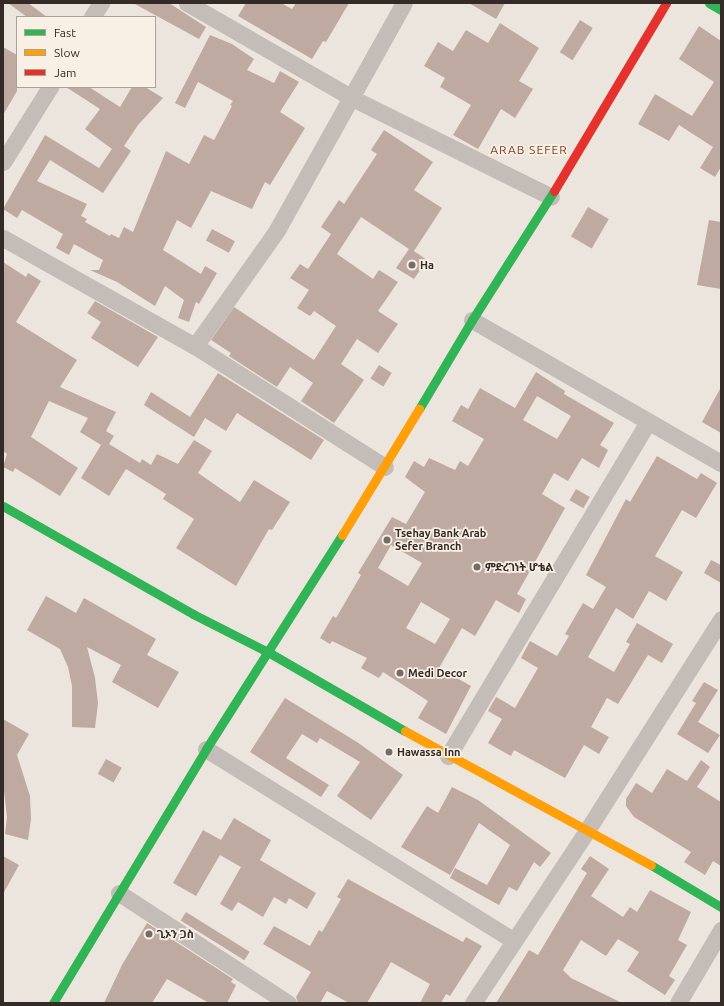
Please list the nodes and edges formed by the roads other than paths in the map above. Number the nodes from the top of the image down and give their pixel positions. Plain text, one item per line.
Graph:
1 (101, 3) edge
2 (187, 3) edge
3 (404, 3) edge
4 (666, 3) edge
5 (709, 3) edge
6 (721, 10) edge
7 (93, 16) edge
8 (49, 88) edge
9 (352, 98) junction
10 (3, 162) edge
11 (551, 197) junction
12 (3, 238) edge
13 (472, 320) junction
14 (195, 346) junction
15 (648, 422) junction
16 (721, 462) edge
17 (385, 467) junction
18 (3, 506) edge
19 (721, 619) edge
20 (268, 652) junction
21 (206, 749) junction
22 (448, 756) junction
23 (586, 832) junction
24 (119, 893) junction
25 (721, 907) edge
26 (721, 930) edge
27 (513, 940) junction
28 (53, 1003) edge
29 (288, 1003) edge
30 (473, 1003) edge
31 (678, 1003) edge

1 - 7 street
2 - 9 street
3 - 9 street
4 - 11 street
5 - 6 street
8 - 10 street
9 - 11 street
9 - 14 street
11 - 13 street
12 - 14 street
13 - 15 street
13 - 17 street
14 - 17 street
15 - 16 street
15 - 22 street
17 - 20 street
18 - 20 street
19 - 23 street
20 - 21 street
20 - 22 street
21 - 24 street
21 - 27 street
22 - 23 street
23 - 25 street
23 - 27 street
24 - 28 street
24 - 29 street
26 - 31 street
27 - 30 street

